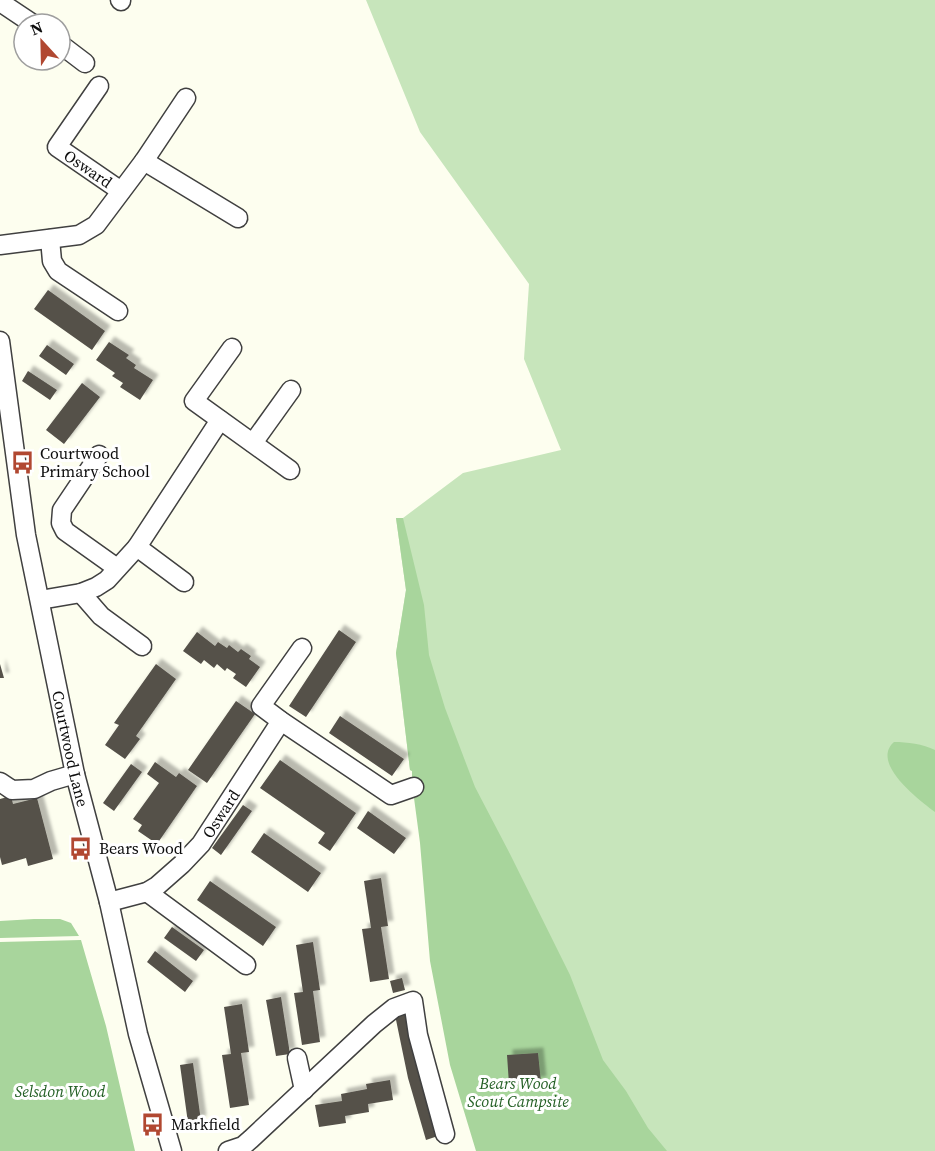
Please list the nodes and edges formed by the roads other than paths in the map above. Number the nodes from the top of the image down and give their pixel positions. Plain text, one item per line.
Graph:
1 (0, 2) edge
2 (15, 12) edge
3 (72, 53) edge
4 (85, 63) dead end
5 (99, 86) dead end
6 (186, 98) dead end
7 (144, 161) junction
8 (121, 191) junction
9 (238, 218) dead end
10 (50, 239) junction
11 (0, 245) edge
12 (118, 311) dead end
13 (0, 341) edge
14 (232, 348) dead end
15 (291, 390) dead end
16 (220, 420) junction
17 (253, 443) junction
18 (99, 455) dead end
19 (290, 470) dead end
20 (137, 547) junction
21 (117, 568) junction
22 (184, 582) dead end
23 (81, 593) junction
24 (40, 600) junction
25 (142, 646) dead end
26 (302, 648) dead end
27 (281, 721) junction
28 (75, 774) junction
29 (0, 782) edge
30 (414, 787) dead end
31 (147, 892) junction
32 (109, 902) junction
33 (246, 964) dead end
34 (297, 1058) dead end
35 (303, 1090) junction
36 (445, 1134) dead end
37 (172, 1151) edge
38 (228, 1151) edge

1 - 2 street
3 - 4 street
5 - 8 street, Osward
6 - 7 street, Osward
7 - 8 street, Osward
7 - 9 street
8 - 10 street, Osward
10 - 11 street, Osward
10 - 12 street
13 - 24 street, Courtwood Lane
14 - 16 street
15 - 17 street
16 - 17 street
16 - 20 street
17 - 19 street
18 - 21 street
20 - 21 street
20 - 22 street
21 - 23 street
23 - 24 street
23 - 25 street
24 - 28 street, Courtwood Lane
26 - 27 street
27 - 30 street
27 - 31 street, Osward
28 - 29 street
28 - 32 street, Courtwood Lane
31 - 32 street, Osward
31 - 33 street
32 - 37 street, Courtwood Lane
34 - 35 street
35 - 36 street
35 - 38 street

